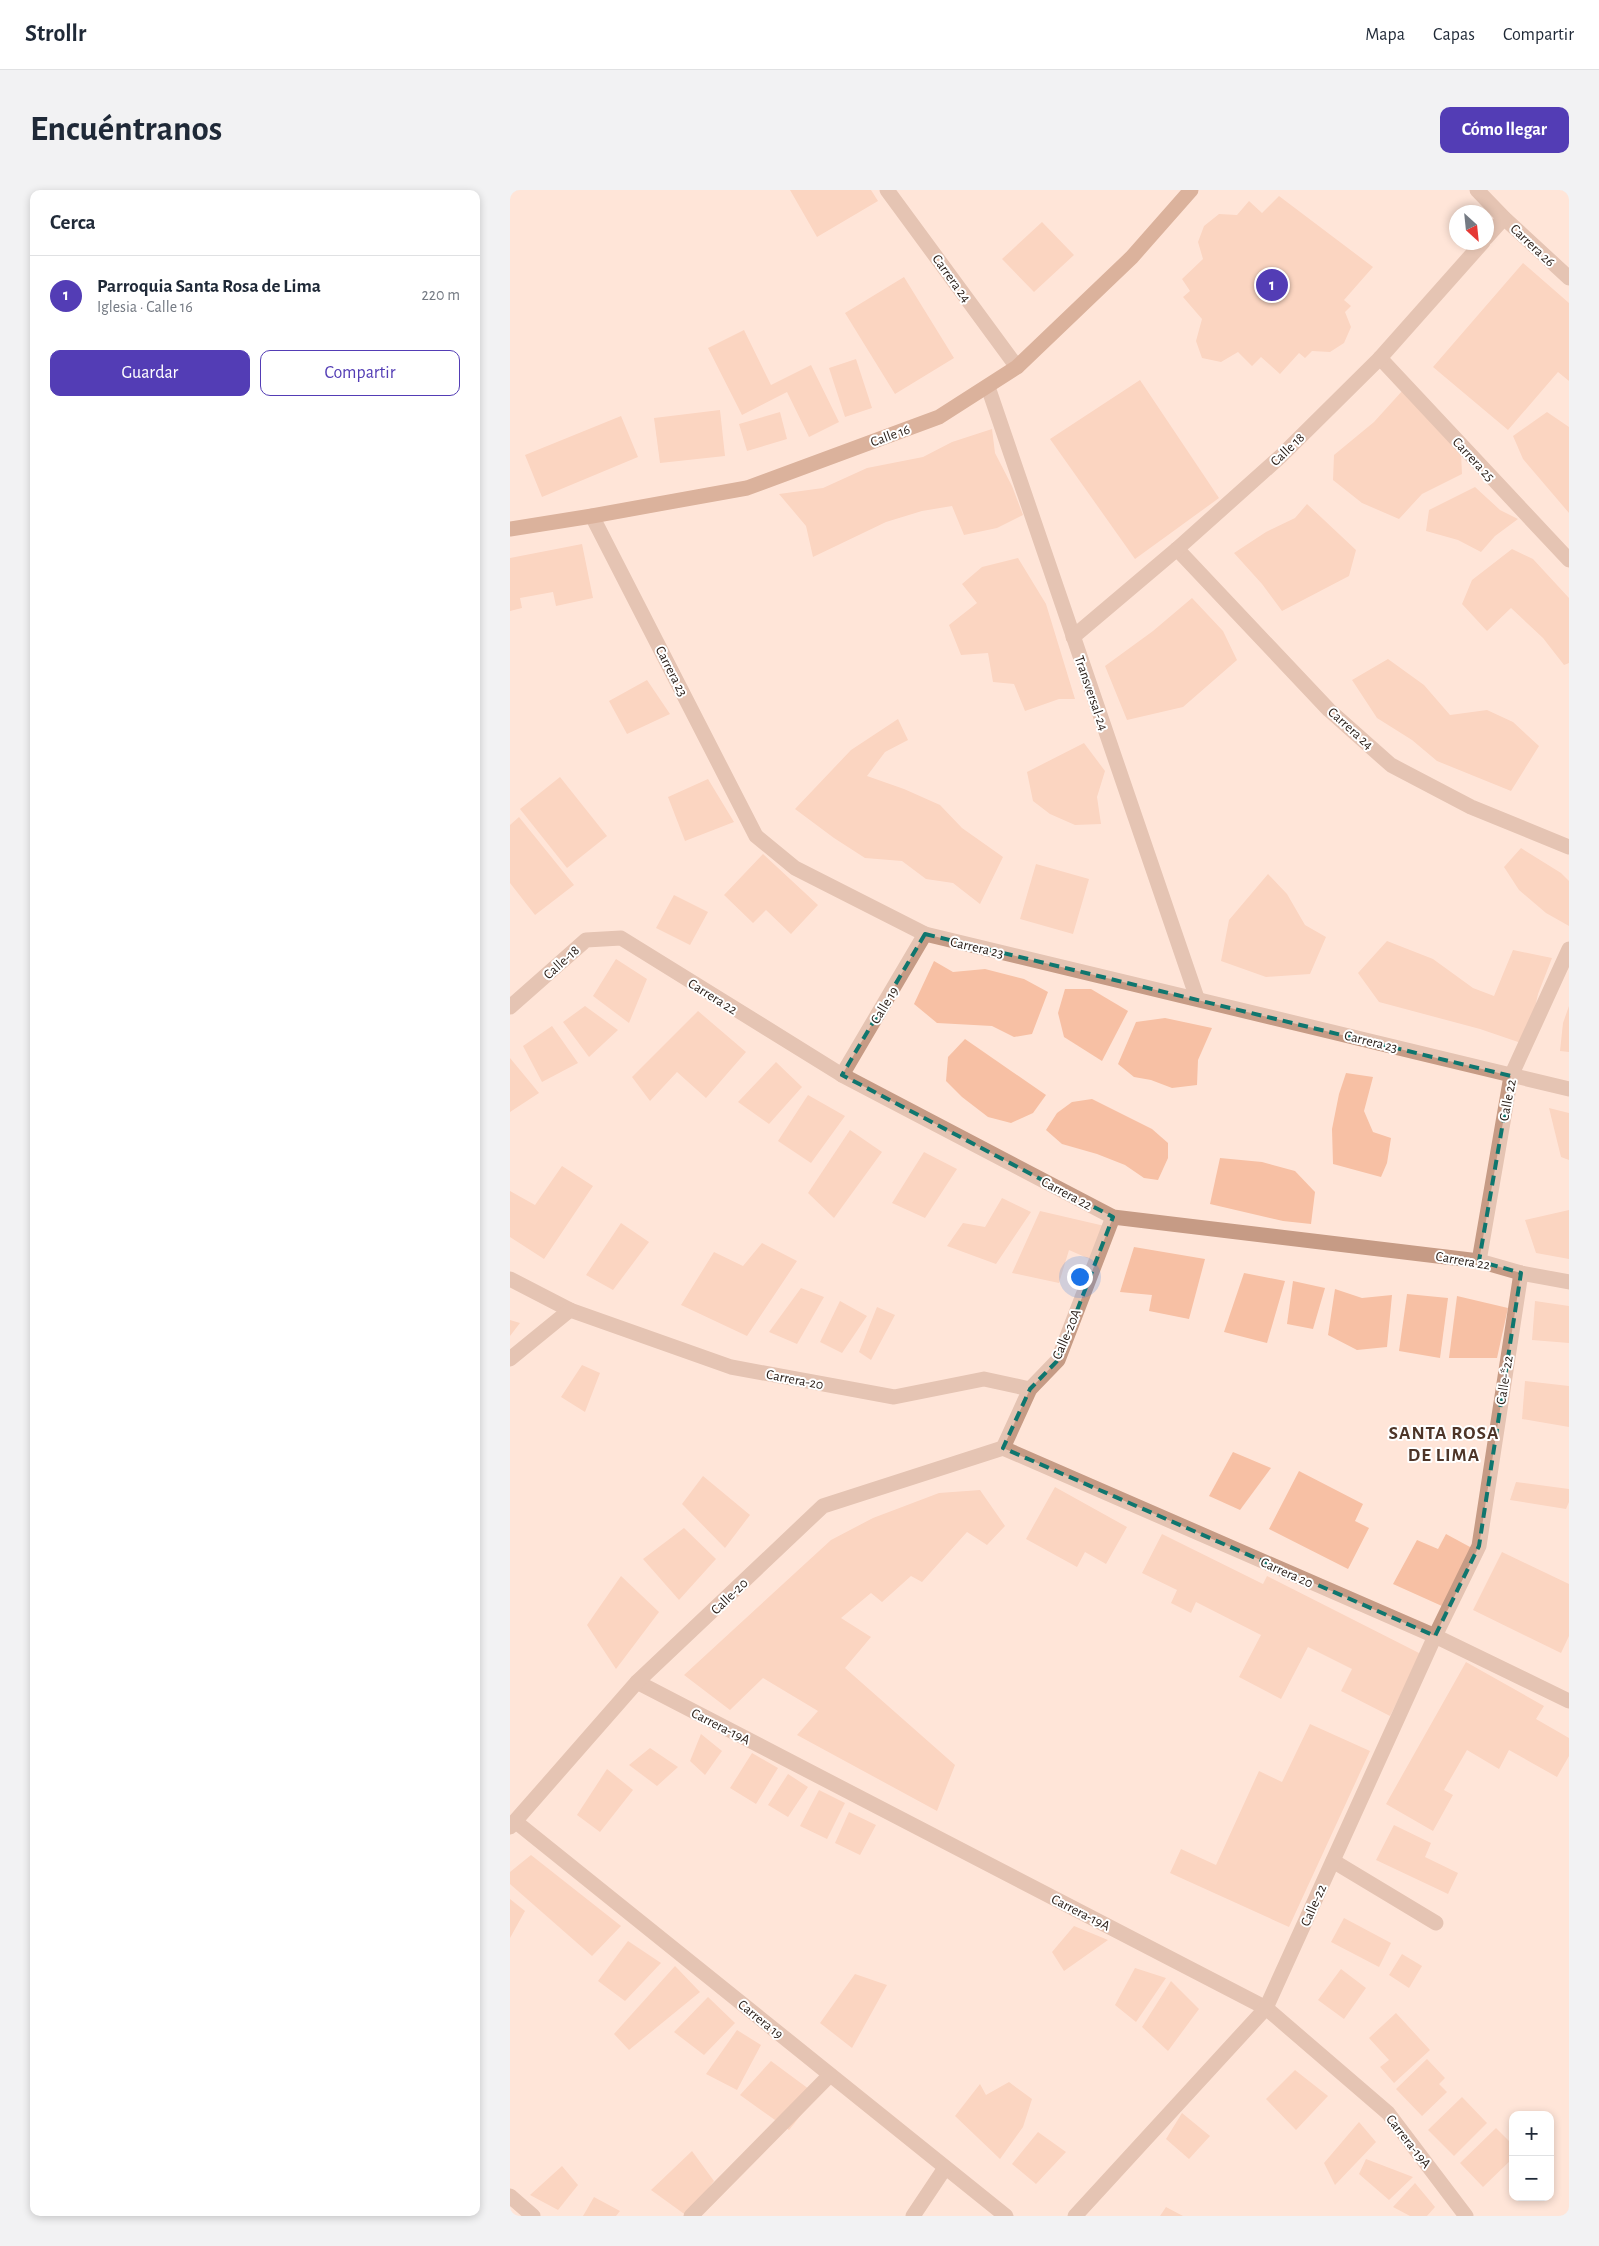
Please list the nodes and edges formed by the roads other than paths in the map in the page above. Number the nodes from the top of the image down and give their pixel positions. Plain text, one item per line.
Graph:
1 (887, 190) edge
2 (1191, 190) edge
3 (1477, 190) edge
4 (1504, 218) junction
5 (1494, 229) edge
6 (1476, 250) edge
7 (1569, 278) edge
8 (1380, 358) junction
9 (1017, 367) junction
10 (988, 387) junction
11 (592, 516) junction
12 (510, 528) edge
13 (1176, 549) junction
14 (1569, 560) edge
15 (1073, 637) junction
16 (1569, 847) edge
17 (925, 934) junction
18 (621, 938) joint
19 (1569, 949) edge
20 (1197, 998) junction
21 (510, 1007) edge
22 (842, 1075) junction
23 (1511, 1076) junction
24 (1569, 1089) edge
25 (1113, 1217) junction
26 (1478, 1261) junction
27 (1521, 1273) junction
28 (510, 1279) edge
29 (1569, 1282) edge
30 (570, 1310) junction
31 (510, 1359) edge
32 (1030, 1389) junction
33 (1003, 1448) junction
34 (1479, 1546) joint
35 (1435, 1636) junction
36 (637, 1682) junction
37 (1569, 1701) edge
38 (513, 1825) edge
39 (1333, 1861) junction
40 (1436, 1923) dead end
41 (1266, 2008) junction
42 (830, 2075) junction
43 (945, 2168) junction
44 (510, 2196) edge
45 (533, 2216) edge
46 (691, 2216) edge
47 (913, 2216) edge
48 (1006, 2216) edge
49 (1075, 2216) edge
50 (1466, 2216) edge

1 - 9 street, Carrera 24
2 - 9 street, Calle 16
3 - 4 street, Carrera 26
4 - 5 street
4 - 7 street, Carrera 26
6 - 8 street, Calle 18
8 - 13 street, Calle 18
8 - 14 street, Carrera 25
9 - 10 street, Calle 16
10 - 11 street, Calle 16
10 - 15 street, Transversal-24
11 - 12 street, Calle 16
11 - 17 street, Carrera 23
13 - 15 street, Calle 18
13 - 16 street, Carrera 24
15 - 20 street, Transversal-24
17 - 20 street, Carrera 23
17 - 22 street, Calle 19
18 - 21 street, Calle-18
18 - 22 street, Carrera 22
19 - 23 street, Calle 22
20 - 23 street, Carrera 23
22 - 25 street, Carrera 22
23 - 24 street, Carrera 23
23 - 26 street, Calle 22
25 - 26 street, Carrera 22
25 - 32 street, Calle-20A
26 - 27 street, Carrera 22
27 - 29 street, Carrera 22
27 - 34 street, Calle-*22
28 - 30 street, Carrera-20
30 - 31 street
30 - 32 street, Carrera-20
32 - 33 street
33 - 35 street, Carrera 20
33 - 36 street, Calle-20
34 - 35 street, Calle-22
35 - 37 street, Carrera 20
35 - 39 street, Calle-22
36 - 38 street, Calle-20
36 - 41 street, Carrera-19A
38 - 42 street, Carrera 19
39 - 40 street
39 - 41 street, Calle-22
41 - 49 street, Calle-22
41 - 50 street, Carrera-19A
42 - 43 street, Carrera 19
42 - 46 street
43 - 47 street
43 - 48 street, Carrera 19
44 - 45 street

